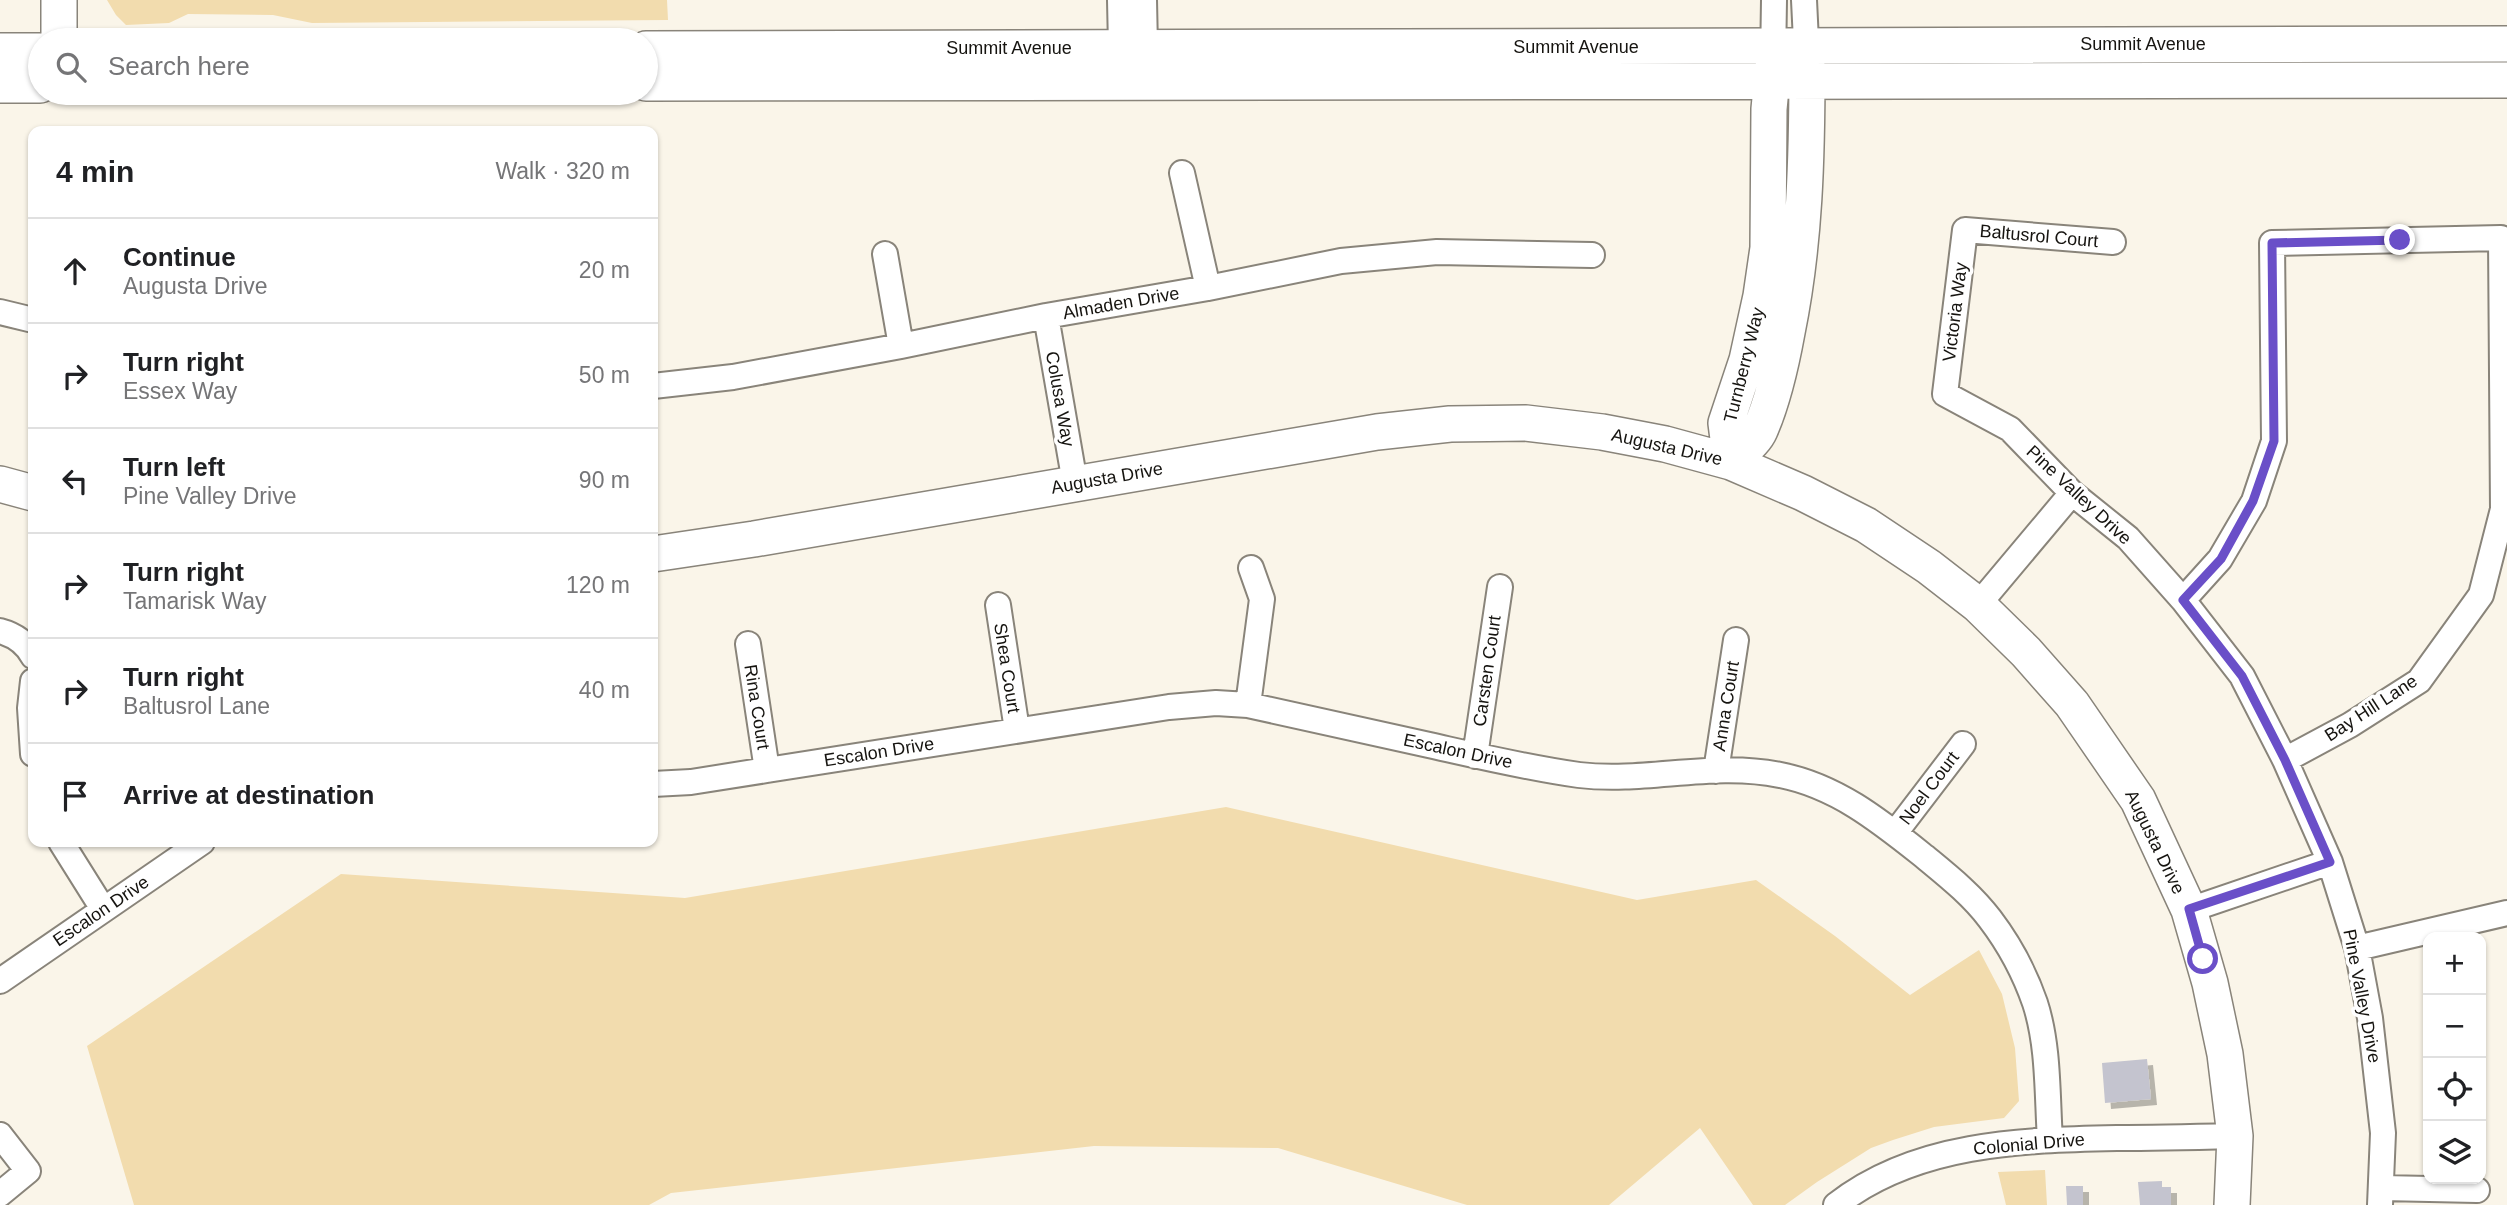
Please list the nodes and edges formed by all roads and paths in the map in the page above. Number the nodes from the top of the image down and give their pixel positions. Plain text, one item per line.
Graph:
1 (59, 0) edge
2 (1120, 0) edge
3 (1144, 0) edge
4 (1774, 0) edge
5 (1804, 0) edge
6 (59, 28) edge
7 (2507, 44) edge
8 (1133, 47) junction
9 (658, 49) edge
10 (0, 51) edge
11 (28, 51) edge
12 (1790, 65) junction
13 (2507, 80) edge
14 (658, 83) edge
15 (0, 85) edge
16 (28, 85) edge
17 (1182, 173) dead end
18 (1965, 230) joint
19 (2113, 242) dead end
20 (885, 254) dead end
21 (1592, 255) dead end
22 (1208, 288) junction
23 (0, 312) edge
24 (1046, 316) junction
25 (28, 319) edge
26 (901, 346) junction
27 (658, 385) edge
28 (1945, 394) joint
29 (1731, 462) junction
30 (1075, 483) junction
31 (0, 484) edge
32 (28, 492) edge
33 (2072, 493) junction
34 (658, 553) edge
35 (1251, 568) dead end
36 (1500, 587) dead end
37 (2183, 600) junction
38 (998, 605) dead end
39 (1978, 605) junction
40 (0, 631) edge
41 (1736, 640) dead end
42 (748, 644) dead end
43 (28, 648) edge
44 (1248, 705) junction
45 (1017, 730) junction
46 (1962, 744) dead end
47 (1475, 756) junction
48 (2285, 760) junction
49 (767, 771) junction
50 (1716, 771) junction
51 (658, 785) edge
52 (1895, 833) junction
53 (64, 847) edge
54 (195, 847) edge
55 (2330, 862) junction
56 (103, 909) junction
57 (2189, 909) junction
58 (2507, 912) edge
59 (2357, 948) junction
60 (0, 981) edge
61 (0, 1135) edge
62 (2235, 1136) junction
63 (2050, 1140) junction
64 (2477, 1190) dead end
65 (0, 1194) edge
66 (2381, 1197) edge
67 (1836, 1205) edge
68 (2232, 1205) edge

1 - 6 main road
2 - 8 street
3 - 8 street
4 - 12 street
5 - 12 street
7 - 12 main road, Summit Avenue
8 - 9 main road, Summit Avenue
8 - 12 main road, Summit Avenue
10 - 11 main road
12 - 13 main road, Summit Avenue
12 - 14 main road, Summit Avenue
12 - 29 main road, Turnberry Way
15 - 16 main road
17 - 22 street
18 - 19 street, Baltusrol Court
18 - 28 street, Victoria Way
20 - 26 street
21 - 22 street, Almaden Drive
22 - 24 street, Almaden Drive
23 - 25 street
24 - 26 street, Almaden Drive
24 - 30 street, Colusa Way
26 - 27 street, Almaden Drive
28 - 33 street, Pine Valley Drive
29 - 30 main road, Augusta Drive
29 - 39 main road, Augusta Drive
30 - 34 main road, Augusta Drive
31 - 32 main road
33 - 37 street, Pine Valley Drive
33 - 39 street
35 - 44 street
36 - 47 street, Carsten Court
37 - 48 street, Pine Valley Drive
37 - 48 street, Bay Hill Lane
38 - 45 street, Shea Court
39 - 57 main road, Augusta Drive
40 - 43 street
41 - 50 street, Anna Court
42 - 49 street, Rina Court
44 - 45 street, Escalon Drive
44 - 47 street, Escalon Drive
45 - 49 street, Escalon Drive
46 - 52 street, Noel Court
47 - 50 street, Escalon Drive
48 - 55 street, Pine Valley Drive
49 - 51 street, Escalon Drive
50 - 52 street, Escalon Drive
52 - 63 street, Escalon Drive
53 - 56 street
54 - 56 street, Escalon Drive
55 - 57 street
55 - 59 street, Pine Valley Drive
56 - 60 street, Escalon Drive
57 - 62 main road, Augusta Drive
58 - 59 street
59 - 66 street, Pine Valley Drive
61 - 65 street
62 - 63 street, Colonial Drive
62 - 68 main road, Augusta Drive
63 - 67 street, Colonial Drive
64 - 66 street

